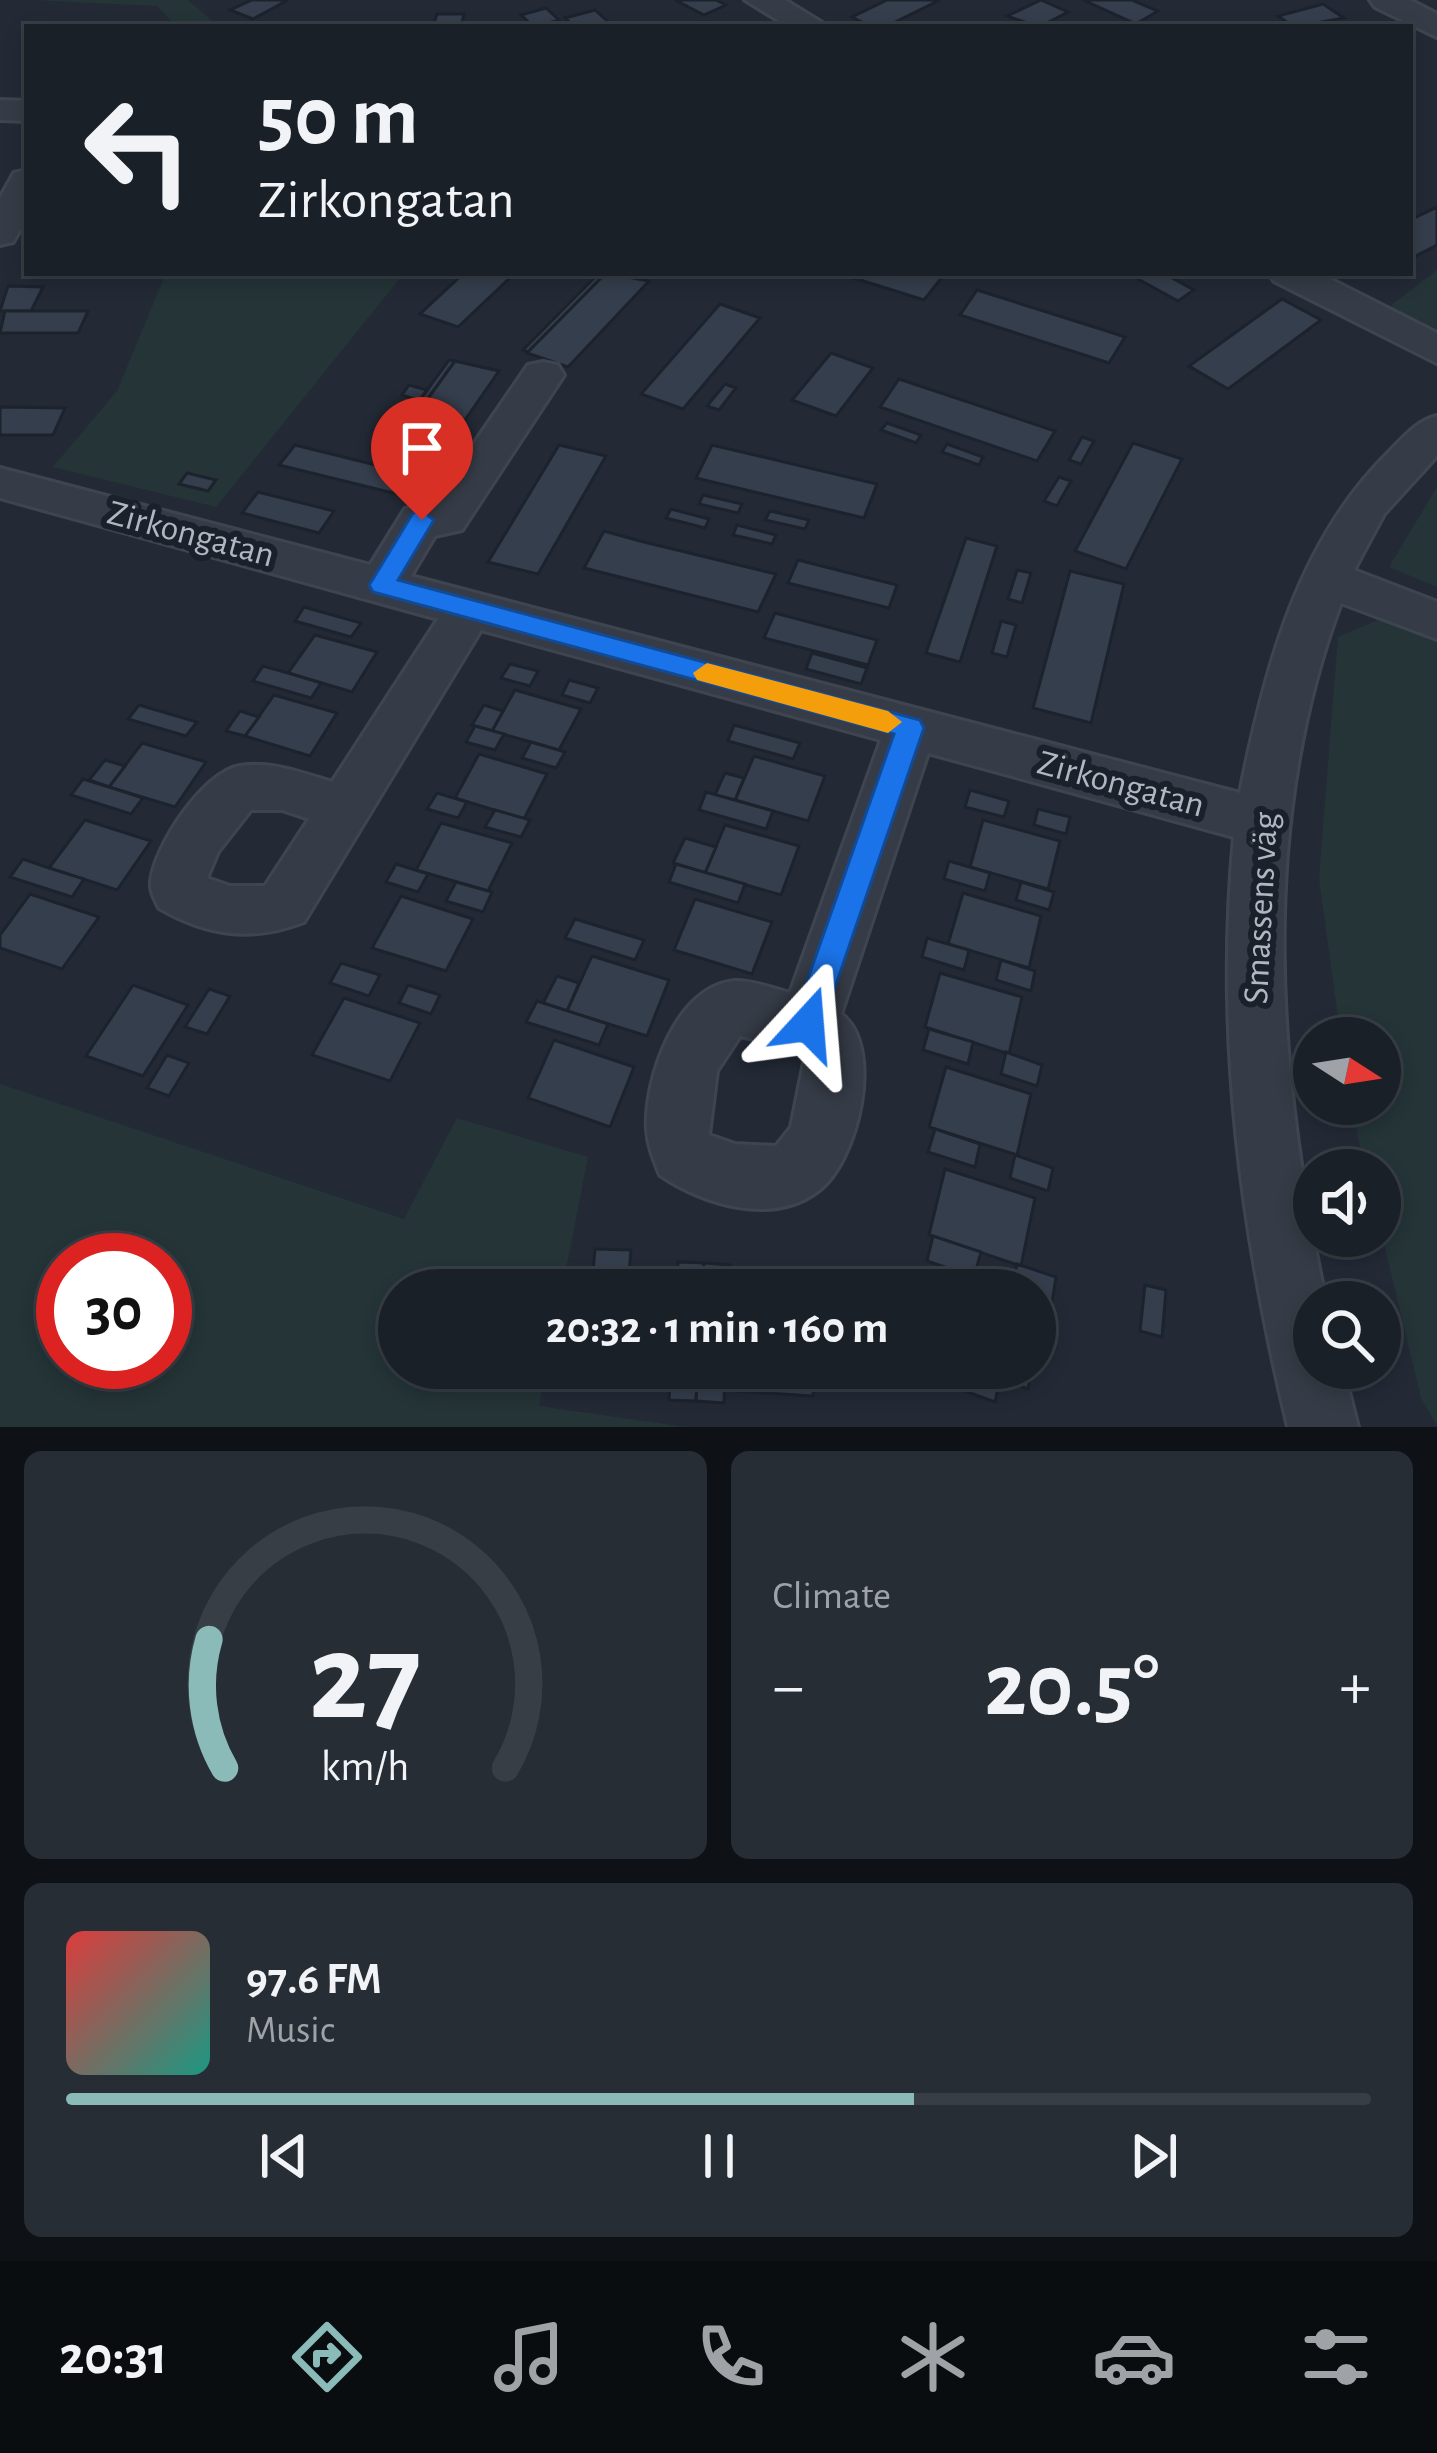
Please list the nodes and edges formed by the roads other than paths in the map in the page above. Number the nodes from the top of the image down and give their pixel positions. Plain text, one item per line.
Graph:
1 (761, 0) edge
2 (1386, 0) edge
3 (807, 24) edge
4 (1437, 27) edge
5 (24, 188) edge
6 (0, 234) edge
7 (1294, 276) edge
8 (1437, 350) edge
9 (544, 375) dead end
10 (1437, 430) edge
11 (0, 483) edge
12 (1326, 578) junction
13 (382, 585) junction
14 (469, 610) junction
15 (1437, 621) edge
16 (910, 728) junction
17 (344, 808) dead end
18 (1262, 822) junction
19 (808, 1024) dead end
20 (1323, 1427) edge

1 - 3 street
2 - 4 street
5 - 6 street
7 - 8 street
9 - 13 street
10 - 12 street, Smassens väg
11 - 13 street, Zirkongatan
12 - 15 street
12 - 18 street, Smassens väg
13 - 14 street, Zirkongatan
14 - 16 street, Zirkongatan
14 - 17 street
16 - 18 street, Zirkongatan
16 - 19 street
18 - 20 street, Smassens väg

